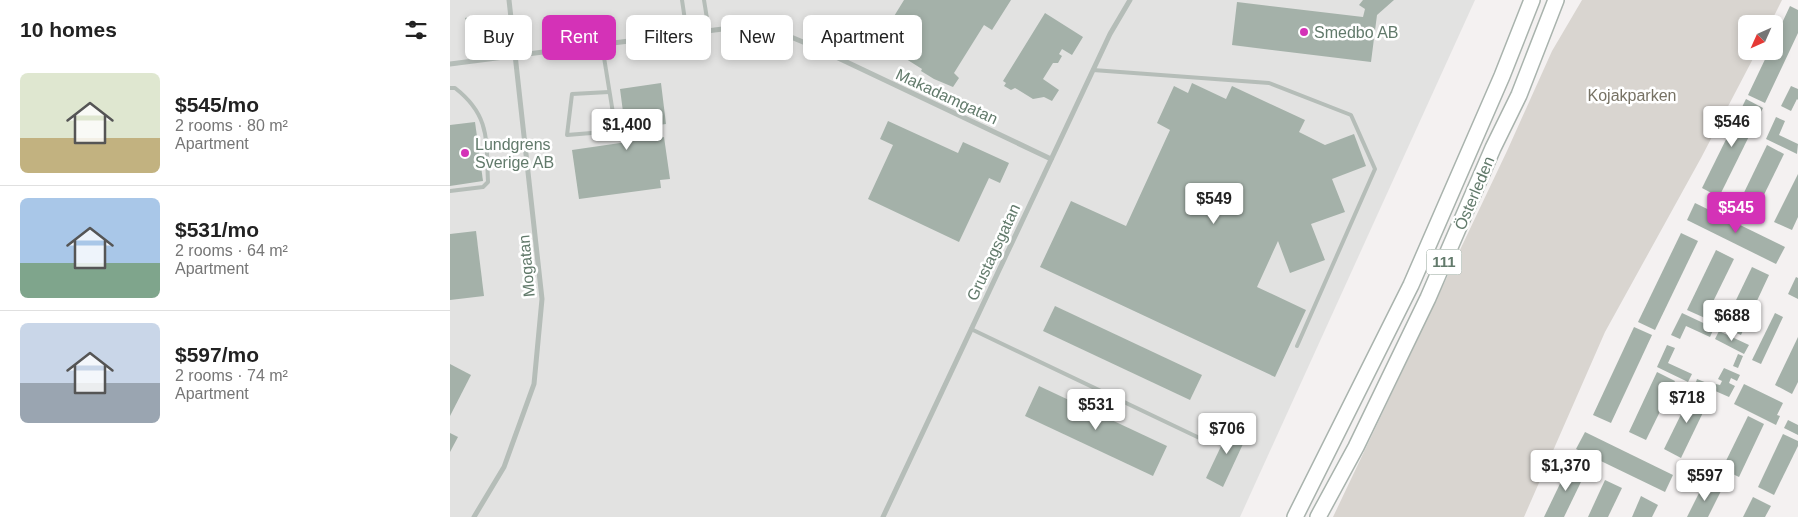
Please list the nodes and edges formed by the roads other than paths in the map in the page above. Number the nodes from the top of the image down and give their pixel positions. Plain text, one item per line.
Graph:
1 (509, 0) edge
2 (682, 0) edge
3 (704, 0) edge
4 (1130, 0) edge
5 (1523, 0) edge
6 (1532, 0) edge
7 (1556, 0) edge
8 (1568, 0) edge
9 (511, 15) edge
10 (684, 15) edge
11 (706, 15) edge
12 (711, 31) edge
13 (479, 60) edge
14 (517, 60) edge
15 (604, 60) edge
16 (450, 64) edge
17 (1093, 70) junction
18 (1502, 76) junction
19 (450, 88) edge
20 (609, 92) junction
21 (1519, 95) junction
22 (616, 131) junction
23 (617, 138) dead end
24 (1051, 159) junction
25 (450, 190) edge
26 (971, 329) junction
27 (1297, 346) dead end
28 (1210, 443) dead end
29 (474, 517) edge
30 (884, 517) edge
31 (1295, 517) edge
32 (1318, 517) edge

1 - 9 street, Mogatan
2 - 10 lane
3 - 11 lane
4 - 17 street, Grustagsgatan
5 - 18 main road
6 - 18 main road, Österleden / 111
7 - 21 main road, Österleden / 111
8 - 21 main road
12 - 24 street, Makadamgatan
13 - 16 street, Makadamgatan
14 - 29 street, Mogatan
15 - 20 lane
17 - 24 street, Grustagsgatan
17 - 27 lane
18 - 31 main road, Österleden / 111
19 - 25 lane
20 - 22 lane
20 - 22 lane
21 - 32 main road, Österleden / 111
22 - 23 lane
24 - 26 street, Grustagsgatan
26 - 28 lane
26 - 30 street, Grustagsgatan

